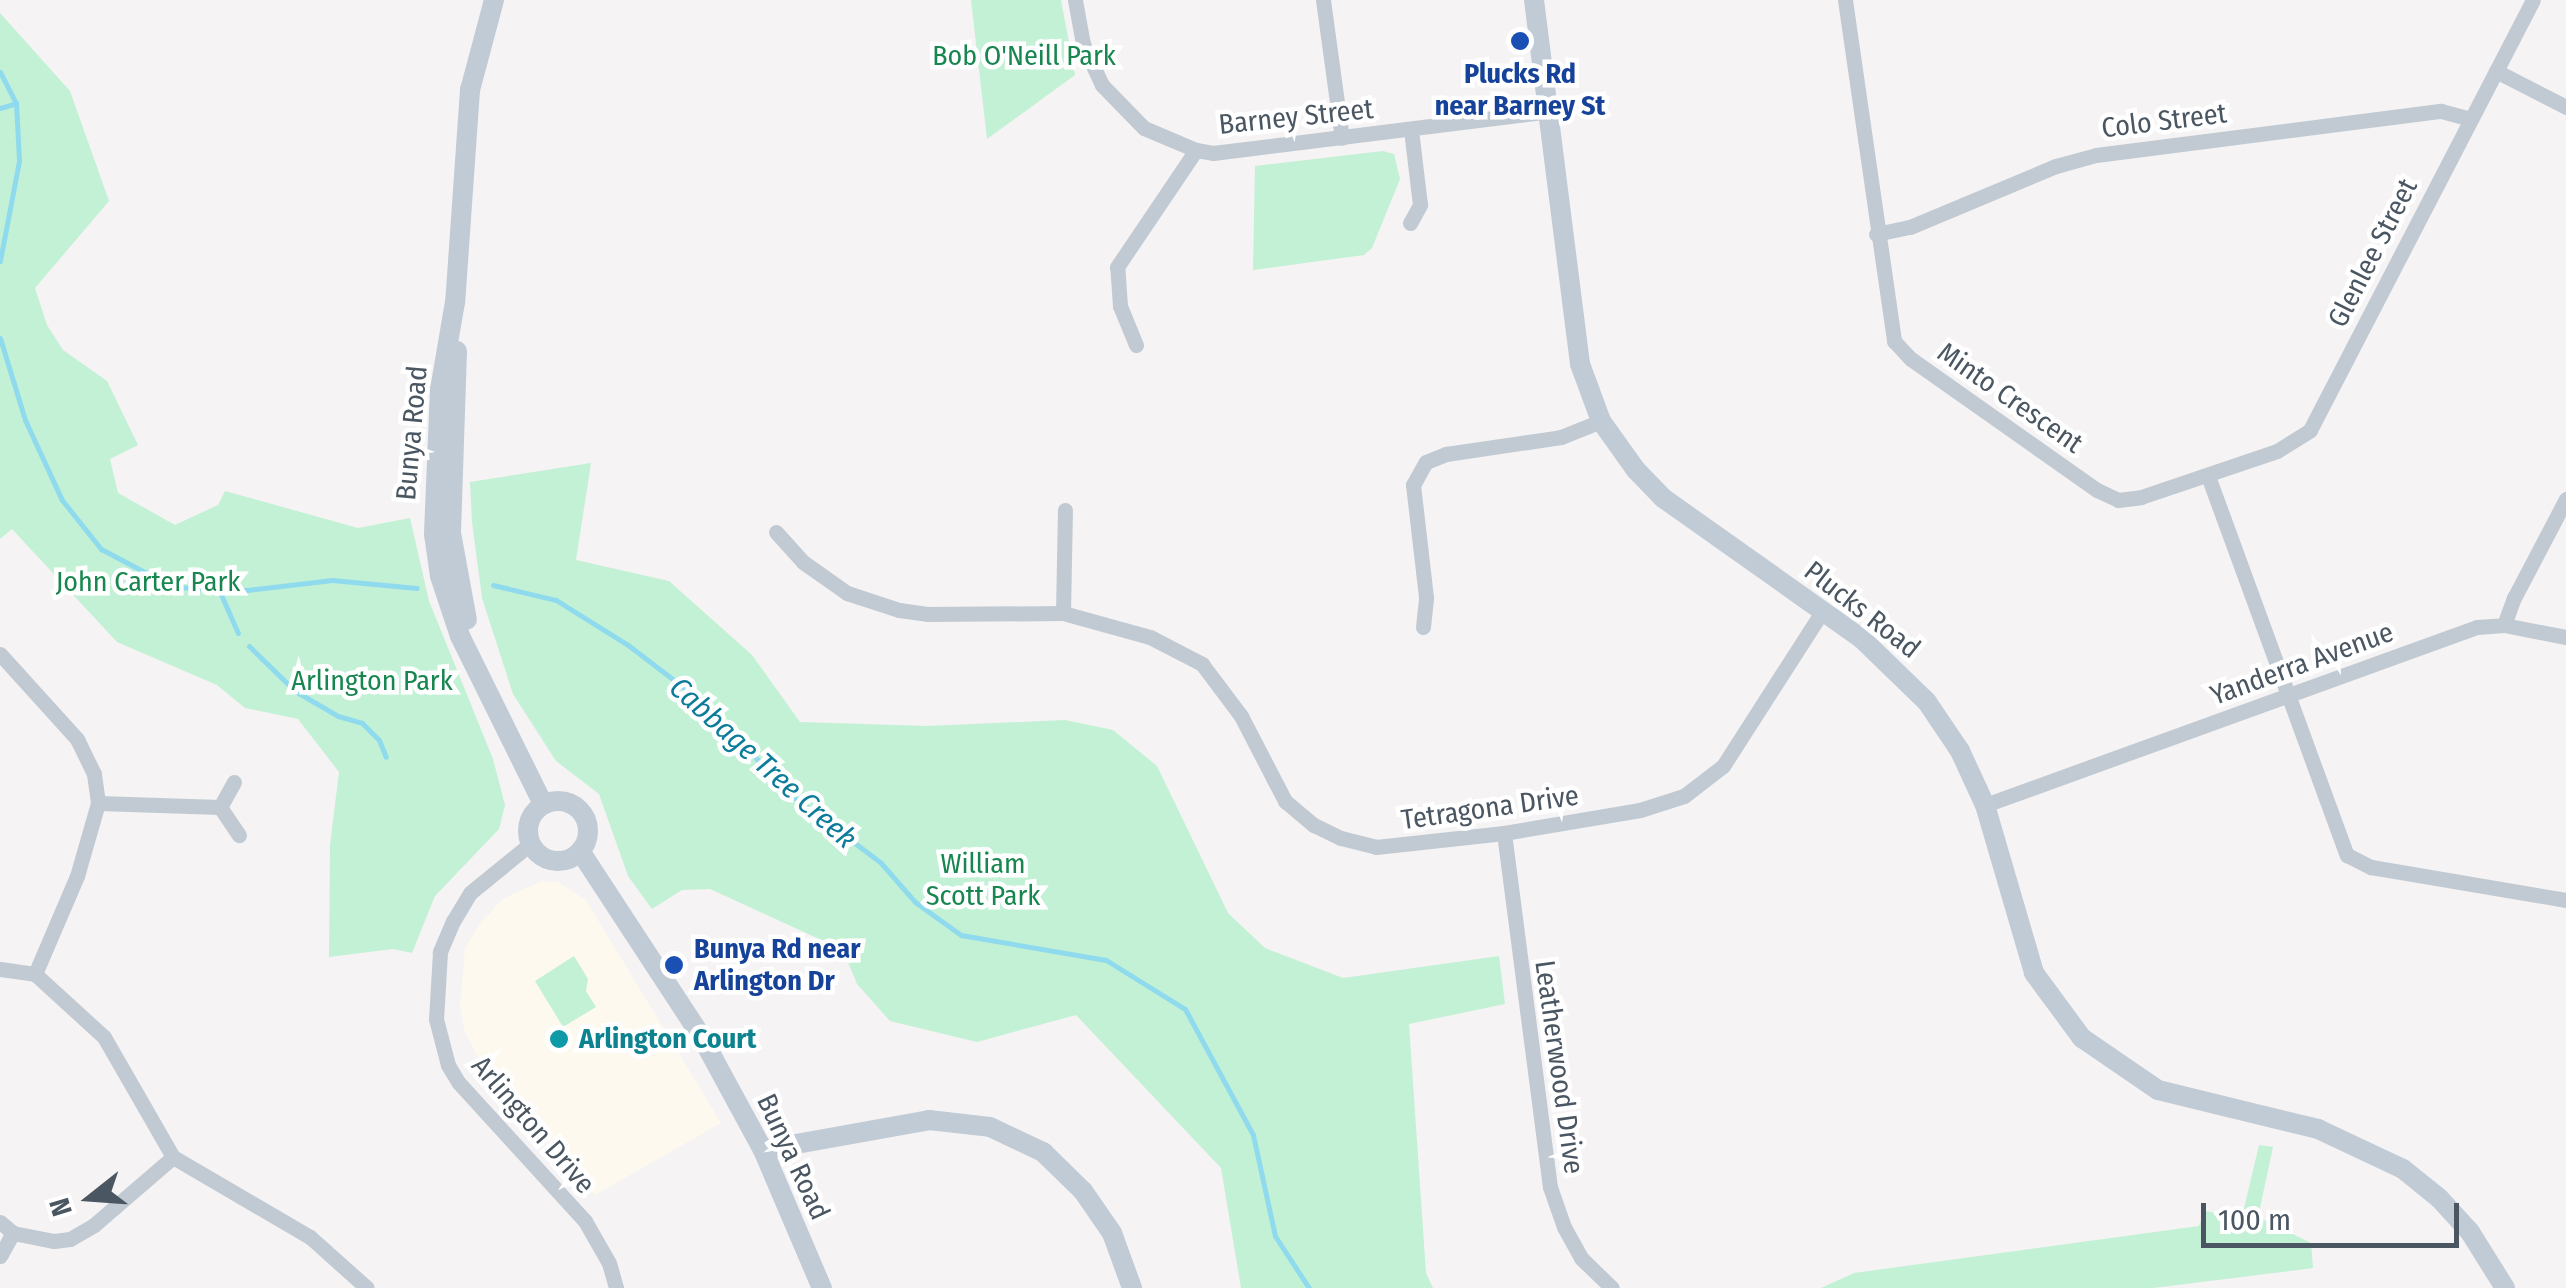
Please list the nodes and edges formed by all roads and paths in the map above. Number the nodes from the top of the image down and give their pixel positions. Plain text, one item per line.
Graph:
1 (494, 0) edge
2 (1075, 0) edge
3 (1323, 0) edge
4 (1534, 0) edge
5 (1846, 0) edge
6 (2533, 0) edge
7 (2496, 71) junction
8 (2566, 107) edge
9 (1548, 111) junction
10 (2471, 118) junction
11 (1411, 130) junction
12 (1342, 138) junction
13 (1196, 150) junction
14 (1410, 223) dead end
15 (1876, 234) junction
16 (1136, 344) dead end
17 (1601, 421) junction
18 (2208, 476) junction
19 (2566, 499) edge
20 (1065, 510) dead end
21 (776, 532) dead end
22 (1822, 612) junction
23 (1063, 614) junction
24 (2504, 626) junction
25 (1423, 627) dead end
26 (2566, 637) edge
27 (0, 654) edge
28 (2287, 696) junction
29 (234, 782) dead end
30 (98, 803) junction
31 (543, 804) junction
32 (1985, 805) junction
33 (220, 806) junction
34 (1504, 834) junction
35 (239, 835) dead end
36 (530, 844) junction
37 (580, 851) junction
38 (2566, 900) edge
39 (0, 969) edge
40 (35, 974) junction
41 (763, 1150) junction
42 (173, 1158) junction
43 (0, 1222) edge
44 (13, 1234) junction
45 (0, 1256) edge
46 (367, 1288) edge
47 (616, 1288) edge
48 (822, 1288) edge
49 (1132, 1288) edge
50 (1612, 1288) edge
51 (2505, 1288) edge

1 - 31 street, Bunya Road
2 - 13 street, Barney Street
3 - 12 street
4 - 9 street, Plucks Road
5 - 15 street, Minto Crescent
6 - 7 street, Glenlee Street
7 - 8 street
7 - 10 street, Glenlee Street
9 - 11 street, Barney Street
9 - 17 street, Plucks Road
10 - 15 street, Colo Street
10 - 18 street, Glenlee Street
11 - 12 street, Barney Street
11 - 14 street
12 - 13 street, Barney Street
13 - 16 street
15 - 18 street, Minto Crescent
17 - 22 street, Plucks Road
17 - 25 street
18 - 28 street
19 - 24 street
20 - 23 street
21 - 23 street, Tetragona Drive
22 - 32 street, Plucks Road
22 - 34 street, Tetragona Drive
23 - 34 street, Tetragona Drive
24 - 26 street
24 - 28 street, Yanderra Avenue
27 - 30 street
28 - 32 street, Yanderra Avenue
28 - 38 street
29 - 33 street
30 - 33 street
30 - 40 street
31 - 36 street
31 - 37 street
32 - 51 street, Plucks Road
33 - 35 street
34 - 50 street, Leatherwood Drive
36 - 37 street
36 - 47 street, Arlington Drive
37 - 41 street, Bunya Road
39 - 40 street
40 - 42 street
41 - 48 street, Bunya Road
41 - 49 street
42 - 44 street
42 - 46 street
43 - 44 street
44 - 45 street

